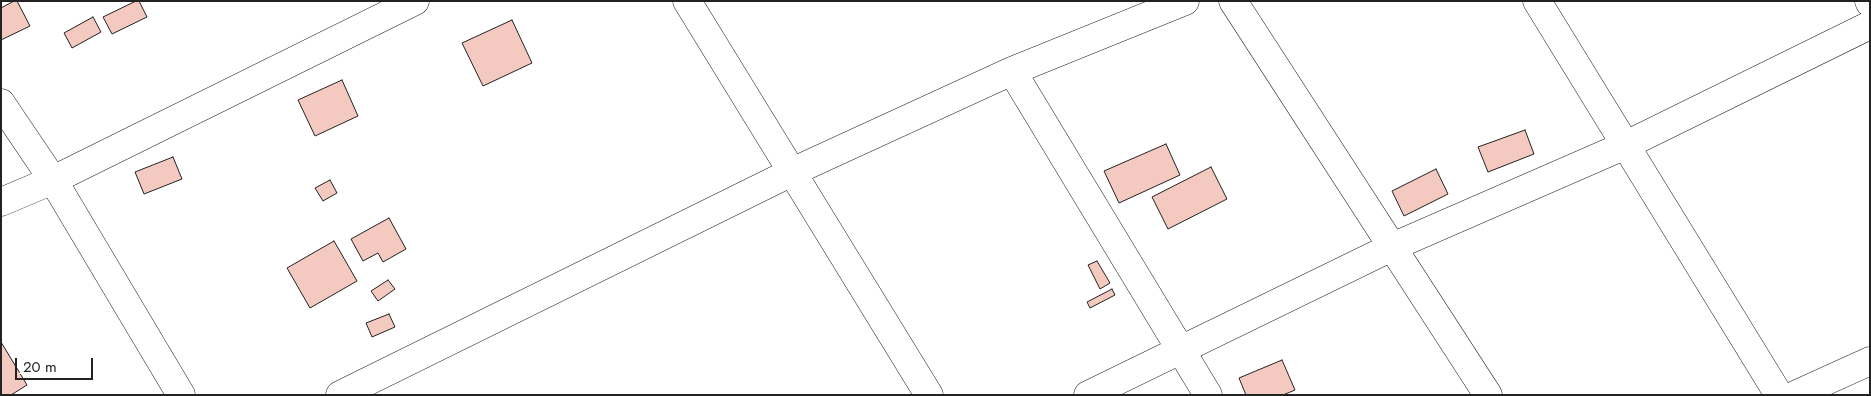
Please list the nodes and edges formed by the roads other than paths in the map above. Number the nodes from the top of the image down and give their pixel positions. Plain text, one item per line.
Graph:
1 (415, 1) edge
2 (687, 1) edge
3 (1184, 1) edge
4 (1234, 1) edge
5 (1538, 1) edge
6 (1870, 26) edge
7 (1012, 71) junction
8 (1, 103) edge
9 (1626, 145) junction
10 (792, 172) junction
11 (53, 180) junction
12 (1, 202) edge
13 (1392, 247) junction
14 (1180, 349) junction
15 (1870, 361) edge
16 (181, 395) edge
17 (340, 395) edge
18 (930, 395) edge
19 (1088, 395) edge
20 (1208, 395) edge
21 (1488, 395) edge
22 (1779, 395) edge
23 (1795, 395) edge

1 - 11 street
2 - 10 street
3 - 7 street
4 - 13 street
5 - 9 street
6 - 9 street
7 - 10 street
7 - 14 street
8 - 11 street
9 - 13 street
9 - 22 street
10 - 17 street
10 - 18 street
11 - 12 street
11 - 16 street
13 - 14 street
13 - 21 street
14 - 19 street
14 - 20 street
15 - 23 street

